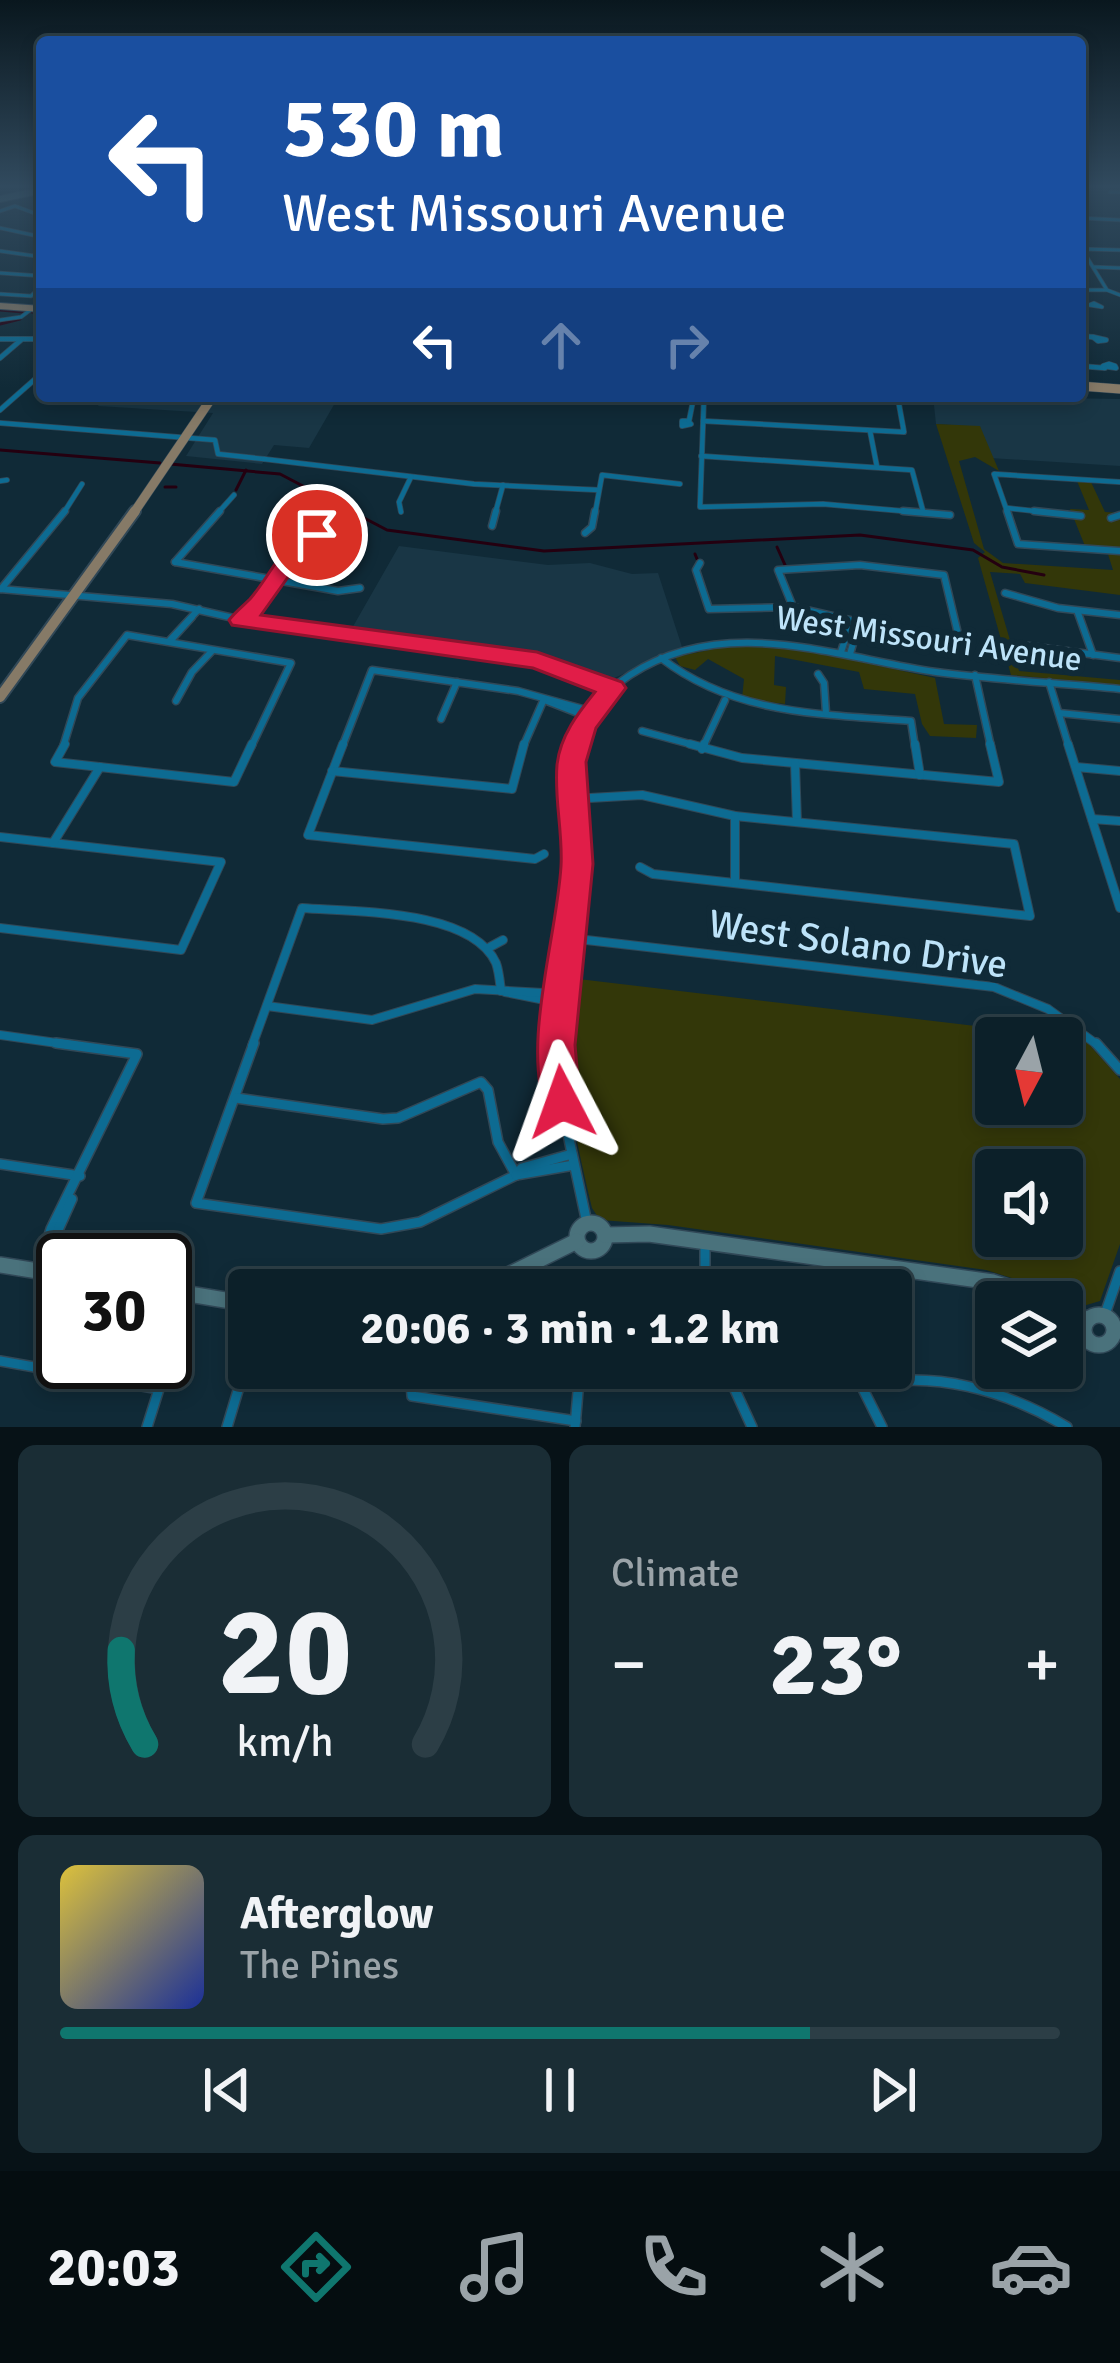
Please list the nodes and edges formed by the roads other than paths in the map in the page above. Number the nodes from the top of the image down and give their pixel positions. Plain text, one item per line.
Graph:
1 (1086, 257) edge
2 (1092, 267) junction
3 (1120, 268) edge
4 (0, 273) edge
5 (36, 276) edge
6 (1086, 290) edge
7 (1107, 290) junction
8 (36, 291) edge
9 (1120, 294) edge
10 (0, 301) edge
11 (1093, 307) dead end
12 (34, 310) edge
13 (1086, 310) edge
14 (0, 320) edge
15 (23, 338) junction
16 (1086, 338) edge
17 (1094, 338) dead end
18 (0, 339) edge
19 (36, 339) edge
20 (0, 358) edge
21 (1086, 364) edge
22 (1104, 366) dead end
23 (36, 379) edge
24 (1086, 384) edge
25 (1120, 387) edge
26 (0, 395) edge
27 (16, 397) junction
28 (215, 402) edge
29 (693, 402) edge
30 (704, 402) edge
31 (899, 402) edge
32 (0, 410) edge
33 (703, 421) junction
34 (688, 422) dead end
35 (0, 423) edge
36 (870, 430) junction
37 (188, 438) junction
38 (701, 456) junction
39 (877, 467) junction
40 (411, 477) junction
41 (1120, 482) edge
42 (82, 484) dead end
43 (680, 484) dead end
44 (503, 485) junction
45 (599, 490) junction
46 (234, 495) dead end
47 (1006, 508) junction
48 (923, 511) junction
49 (401, 512) dead end
50 (950, 515) dead end
51 (1120, 515) edge
52 (1081, 516) dead end
53 (1111, 518) dead end
54 (491, 526) dead end
55 (586, 533) dead end
56 (317, 535) dead end
57 (1118, 554) edge
58 (700, 563) dead end
59 (271, 581) junction
60 (360, 588) dead end
61 (0, 590) edge
62 (1005, 593) dead end
63 (74, 596) junction
64 (793, 607) junction
65 (199, 609) junction
66 (1078, 611) junction
67 (1120, 615) edge
68 (241, 620) junction
69 (855, 621) junction
70 (170, 640) junction
71 (1021, 645) dead end
72 (212, 651) junction
73 (845, 653) junction
74 (1093, 655) junction
75 (661, 658) junction
76 (1120, 658) edge
77 (818, 674) dead end
78 (975, 676) junction
79 (457, 682) junction
80 (1049, 682) junction
81 (613, 688) junction
82 (1120, 688) edge
83 (0, 697) edge
84 (544, 699) junction
85 (725, 700) junction
86 (176, 701) dead end
87 (826, 713) junction
88 (1059, 713) junction
89 (590, 714) junction
90 (441, 718) dead end
91 (1120, 719) edge
92 (642, 731) dead end
93 (702, 748) junction
94 (795, 763) junction
95 (100, 767) junction
96 (1076, 767) junction
97 (332, 771) junction
98 (1120, 771) edge
99 (920, 775) junction
100 (572, 799) junction
101 (735, 816) junction
102 (1092, 818) junction
103 (1120, 821) edge
104 (797, 822) junction
105 (0, 837) edge
106 (53, 843) junction
107 (544, 854) dead end
108 (640, 868) dead end
109 (735, 883) junction
110 (1118, 893) edge
111 (1120, 908) edge
112 (0, 928) edge
113 (569, 938) junction
114 (503, 940) dead end
115 (490, 947) junction
116 (501, 991) junction
117 (1047, 994) dead end
118 (561, 998) junction
119 (1043, 1005) junction
120 (267, 1006) junction
121 (0, 1035) edge
122 (1114, 1054) edge
123 (1120, 1070) edge
124 (234, 1098) junction
125 (573, 1160) junction
126 (0, 1164) edge
127 (516, 1175) junction
128 (81, 1176) junction
129 (587, 1223) junction
130 (55, 1233) edge
131 (605, 1234) junction
132 (578, 1241) junction
133 (705, 1242) junction
134 (0, 1265) edge
135 (521, 1269) edge
136 (705, 1269) edge
137 (1120, 1270) edge
138 (36, 1271) edge
139 (986, 1281) edge
140 (192, 1294) edge
141 (228, 1300) edge
142 (1083, 1314) edge
143 (1094, 1318) junction
144 (1117, 1341) edge
145 (0, 1361) edge
146 (238, 1389) edge
147 (412, 1389) edge
148 (578, 1389) edge
149 (735, 1389) edge
150 (575, 1424) edge
151 (147, 1427) edge
152 (227, 1427) edge
153 (752, 1427) edge
154 (882, 1427) edge
155 (1067, 1427) edge

1 - 2 street
2 - 3 street
2 - 7 street
4 - 5 street
6 - 7 street
7 - 9 street
8 - 10 street
10 - 12 main road
11 - 13 street
12 - 14 street
15 - 18 street
15 - 19 street
15 - 20 street
16 - 17 street
21 - 22 street
23 - 27 street
24 - 25 main road
26 - 27 street
27 - 32 street
28 - 37 main road
29 - 34 street
30 - 33 street
31 - 36 street
33 - 36 street
33 - 38 street
35 - 37 street
36 - 39 street
37 - 40 street
37 - 63 main road
38 - 39 street
38 - 48 street
39 - 48 street
40 - 44 street
40 - 49 street
41 - 47 street
42 - 61 street
43 - 45 street
44 - 45 street
44 - 54 street
45 - 55 street
46 - 59 street
47 - 52 street
47 - 57 street
48 - 50 street
51 - 53 street
56 - 59 street
58 - 64 street
59 - 60 street
59 - 68 street
61 - 63 street
62 - 66 street
63 - 65 street
63 - 83 main road
64 - 69 street
64 - 69 street
65 - 68 street
65 - 70 street
66 - 67 street
66 - 74 street
68 - 81 street
69 - 73 street
70 - 72 street
70 - 95 street
71 - 74 street
72 - 86 street
72 - 95 street
73 - 75 street, West Missouri Avenue
73 - 78 street, West Missouri Avenue
74 - 76 street
75 - 81 street, West Missouri Avenue
75 - 85 street
77 - 87 street
78 - 80 street, West Missouri Avenue
78 - 99 street
79 - 84 street
79 - 90 street
79 - 97 street
80 - 82 street, West Missouri Avenue
80 - 88 street
81 - 89 street, West Missouri Avenue
84 - 89 street
84 - 97 street
85 - 87 street
85 - 93 street
87 - 99 street
88 - 91 street
88 - 96 street
89 - 100 street
92 - 93 street
93 - 94 street
94 - 99 street
94 - 104 street
95 - 106 street
96 - 98 street
96 - 102 street
97 - 107 street
100 - 101 street
100 - 113 street
101 - 104 street
101 - 109 street
102 - 103 street
102 - 110 street
104 - 109 street
105 - 106 street
106 - 112 street
108 - 109 street
110 - 111 street
113 - 118 street
113 - 119 street, West Solano Drive
114 - 115 street
115 - 116 street
115 - 120 street
116 - 118 street
116 - 120 street
117 - 119 street
118 - 125 street
119 - 122 street, West Solano Drive
120 - 124 street
121 - 128 street
122 - 123 street, West Solano Drive
124 - 127 street
124 - 127 street
125 - 127 street
125 - 129 street
126 - 128 street
128 - 130 street
129 - 131 street
129 - 132 street
131 - 132 street
131 - 133 street
132 - 135 street
133 - 136 street
133 - 139 street
134 - 138 street
137 - 143 street
140 - 141 street
142 - 143 street
143 - 144 street
145 - 151 street
146 - 152 street
147 - 150 street
148 - 150 street
149 - 153 street
154 - 155 street

